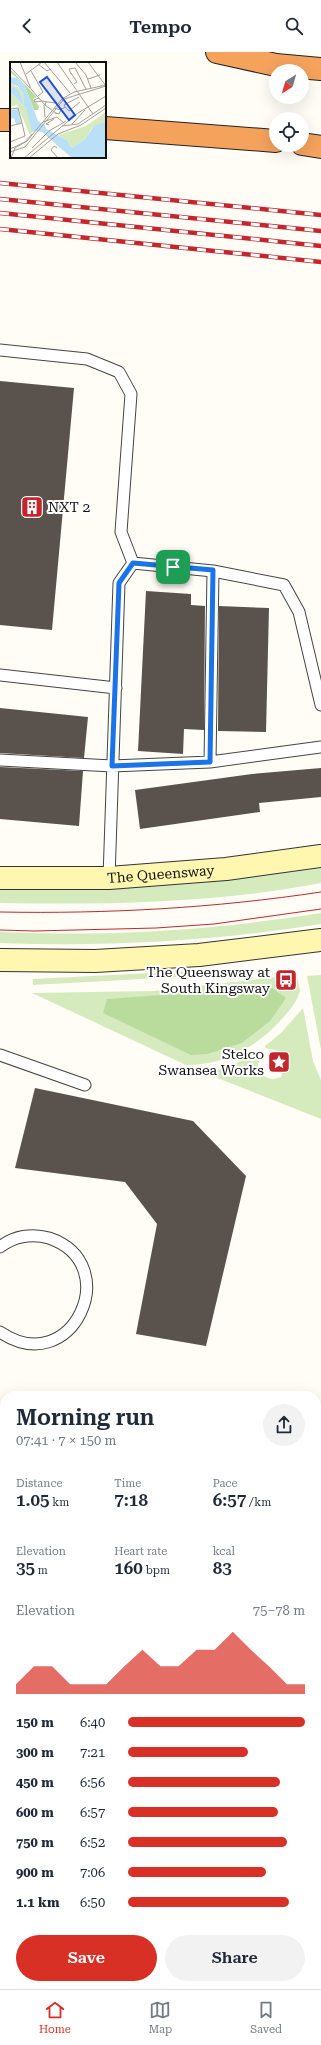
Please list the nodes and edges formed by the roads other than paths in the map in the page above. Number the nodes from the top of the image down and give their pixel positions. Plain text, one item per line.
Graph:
1 (217, 52) edge
2 (321, 69) edge
3 (106, 128) edge
4 (269, 141) edge
5 (309, 145) edge
6 (321, 147) edge
7 (0, 350) edge
8 (133, 563) junction
9 (213, 570) junction
10 (0, 675) edge
11 (116, 688) junction
12 (321, 705) edge
13 (321, 747) edge
14 (0, 760) edge
15 (210, 762) junction
16 (112, 766) junction
17 (321, 856) edge
18 (0, 878) edge
19 (109, 878) junction
20 (321, 940) edge
21 (0, 960) edge
22 (0, 1055) edge
23 (85, 1085) dead end
24 (0, 1247) edge
25 (0, 1332) edge

1 - 2 highway
3 - 4 highway
5 - 6 highway
7 - 8 lane
8 - 9 lane
8 - 11 lane
9 - 12 lane
9 - 15 lane
10 - 11 lane
11 - 16 lane
13 - 15 lane
14 - 16 lane
15 - 16 lane
16 - 19 lane
17 - 19 main road, The Queensway
18 - 19 main road, The Queensway
20 - 21 main road
22 - 23 lane
24 - 25 lane

